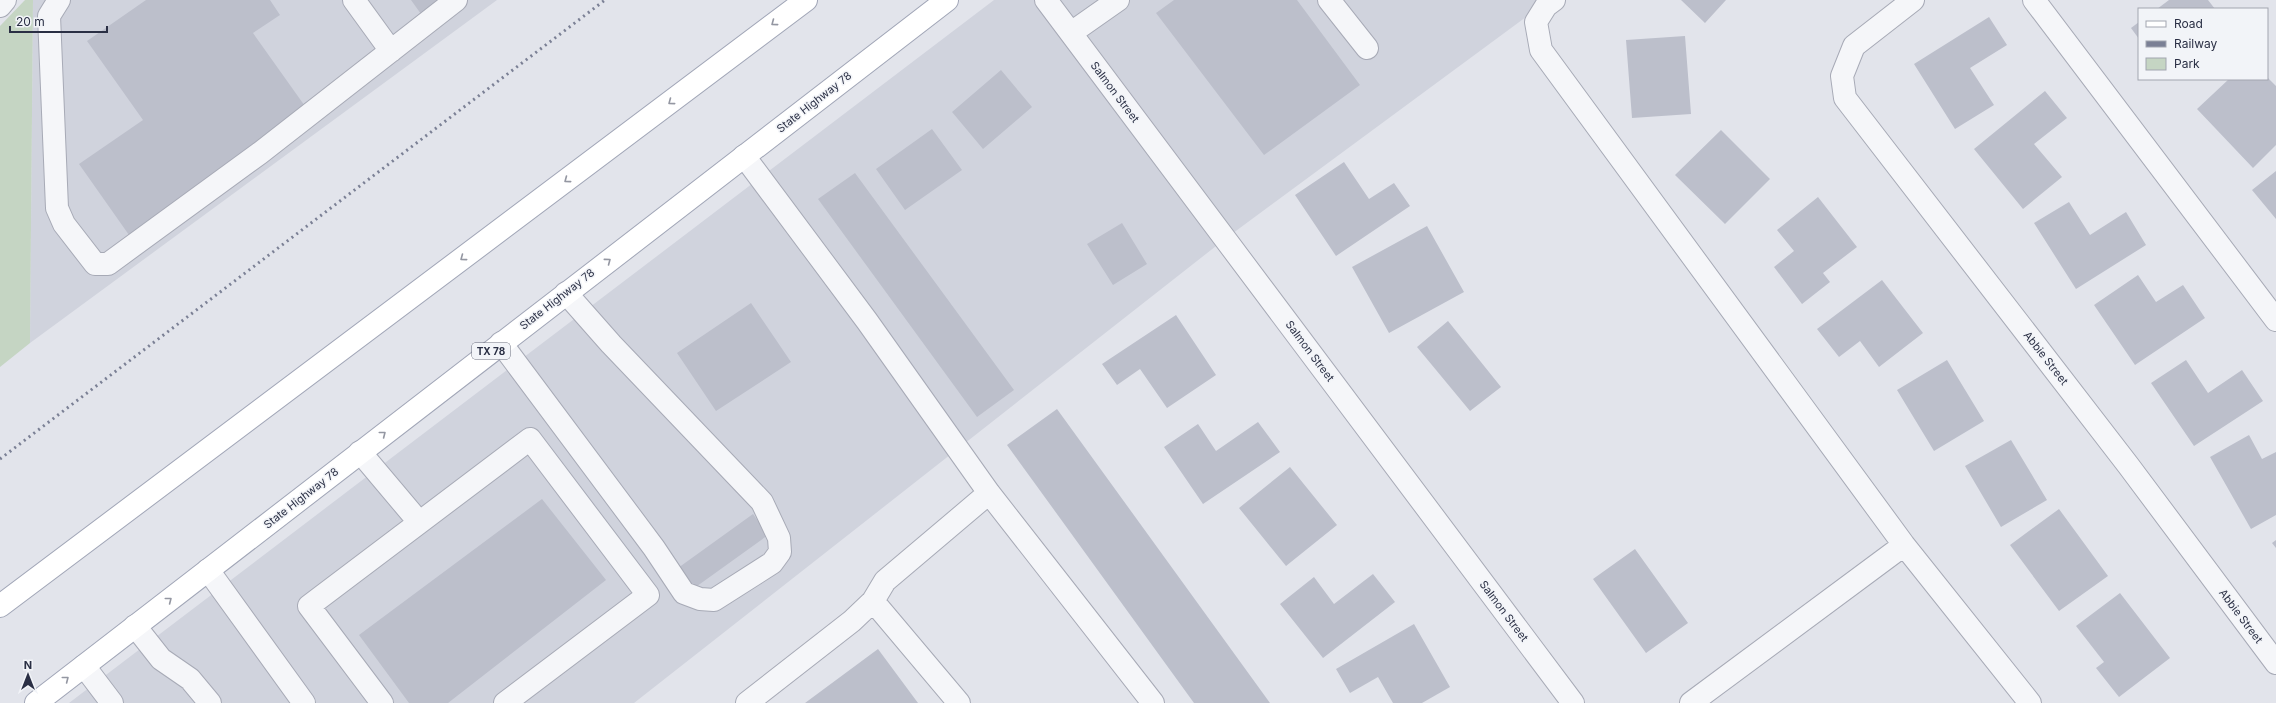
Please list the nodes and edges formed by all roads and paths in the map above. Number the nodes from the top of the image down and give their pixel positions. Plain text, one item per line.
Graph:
1 (5, 0) edge
2 (59, 0) edge
3 (354, 0) edge
4 (456, 0) edge
5 (806, 0) edge
6 (947, 0) edge
7 (1046, 0) edge
8 (1118, 0) edge
9 (1329, 0) edge
10 (1554, 0) edge
11 (1914, 0) edge
12 (2034, 0) edge
13 (0, 6) edge
14 (1071, 33) junction
15 (1367, 48) dead end
16 (391, 51) junction
17 (744, 156) junction
18 (566, 293) junction
19 (2276, 320) edge
20 (501, 343) junction
21 (558, 419) junction
22 (530, 439) junction
23 (360, 452) junction
24 (989, 493) junction
25 (419, 522) junction
26 (1904, 544) junction
27 (208, 570) junction
28 (873, 601) junction
29 (0, 606) edge
30 (135, 626) junction
31 (2276, 663) edge
32 (84, 666) junction
33 (36, 703) edge
34 (112, 703) edge
35 (210, 703) edge
36 (304, 703) edge
37 (382, 703) edge
38 (505, 703) edge
39 (747, 703) edge
40 (959, 703) edge
41 (1152, 703) edge
42 (1573, 703) edge
43 (1691, 703) edge
44 (2030, 703) edge

1 - 13 street
2 - 16 street
3 - 16 street
4 - 16 street
5 -> 29 main road
6 - 17 main road, State Highway 78 / TX 78
7 - 14 street, Salmon Street
8 - 14 street
9 - 15 street
10 - 26 street
11 - 31 street, Abbie Street
12 - 19 street
14 - 42 street, Salmon Street
18 -> 17 main road, State Highway 78 / TX 78
17 - 24 street
18 - 20 main road, State Highway 78 / TX 78
18 - 21 street
20 - 21 street
23 -> 20 main road, State Highway 78 / TX 78
21 - 22 street
22 - 25 street
22 - 38 street
23 - 25 street
23 - 27 main road, State Highway 78 / TX 78
24 - 28 street
24 - 41 street
25 - 37 street
26 - 43 street
26 - 44 street
30 -> 27 main road, State Highway 78 / TX 78
27 - 36 street
28 - 39 street
28 - 40 street
30 - 32 main road, State Highway 78 / TX 78
30 - 35 street
33 -> 32 main road, State Highway 78 / TX 78
32 - 34 street

